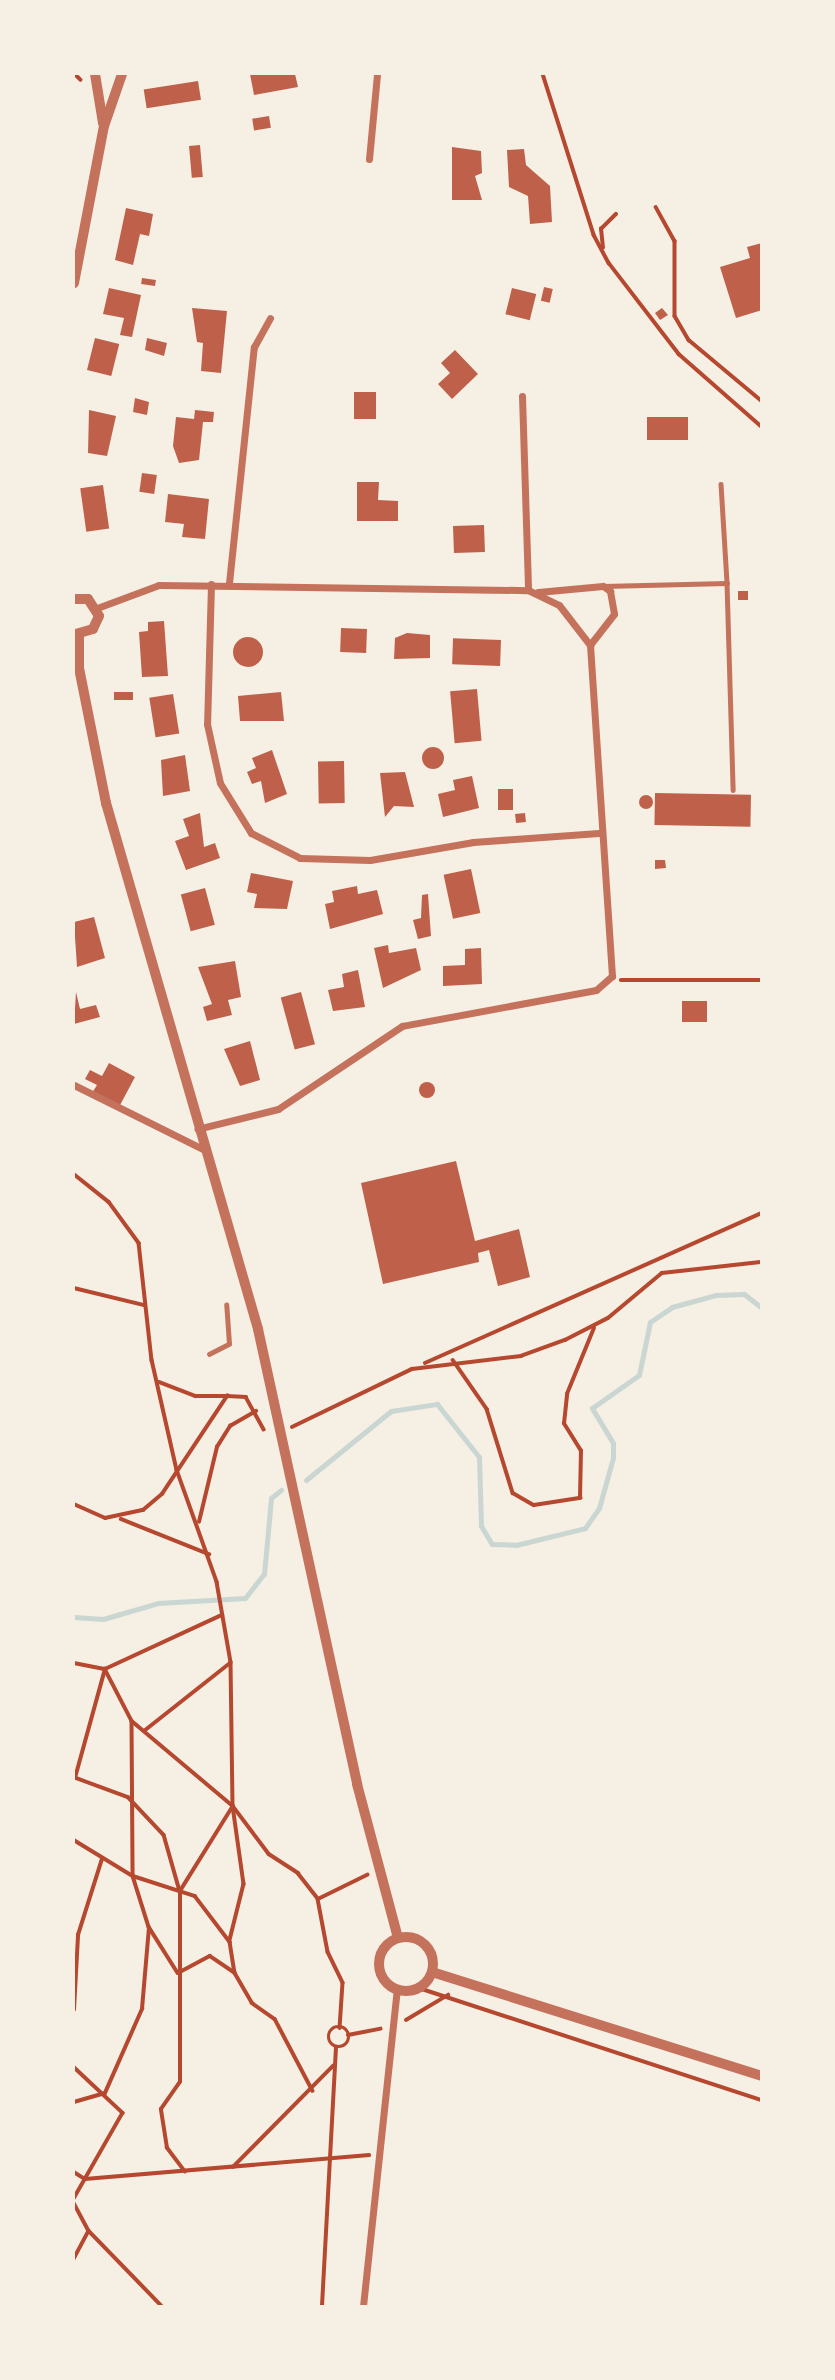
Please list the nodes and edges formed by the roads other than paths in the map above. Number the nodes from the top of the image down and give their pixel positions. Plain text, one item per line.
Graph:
1 (95, 74) edge
2 (121, 74) edge
3 (377, 74) edge
4 (104, 126) junction
5 (369, 159) dead end
6 (74, 283) edge
7 (270, 318) dead end
8 (522, 396) dead end
9 (721, 484) dead end
10 (229, 583) junction
11 (727, 583) junction
12 (211, 584) junction
13 (603, 586) junction
14 (528, 590) junction
15 (537, 592) junction
16 (74, 597) edge
17 (97, 608) junction
18 (76, 634) edge
19 (590, 645) junction
20 (733, 790) dead end
21 (599, 833) junction
22 (74, 1085) edge
23 (197, 1129) junction
24 (203, 1149) junction
25 (226, 1305) dead end
26 (209, 1354) dead end
27 (398, 1938) junction
28 (432, 1972) junction
29 (397, 1990) junction
30 (761, 2076) edge
31 (363, 2306) edge

1 - 4 street
2 - 4 street
3 - 5 street
4 - 6 street
7 - 10 street
8 - 14 street
9 - 11 lane
10 - 12 street
10 - 14 street
11 - 13 lane
11 - 20 lane
12 - 17 street
12 - 21 street
13 - 15 street
13 - 19 street
14 - 15 street
15 - 19 street
16 - 17 street
17 - 18 street
18 - 23 street
19 - 21 street
21 - 23 street
22 - 24 street
23 - 24 street
24 - 27 street
25 - 26 lane
27 - 28 street
27 - 29 street
28 - 29 street
28 - 30 street
29 - 31 street

